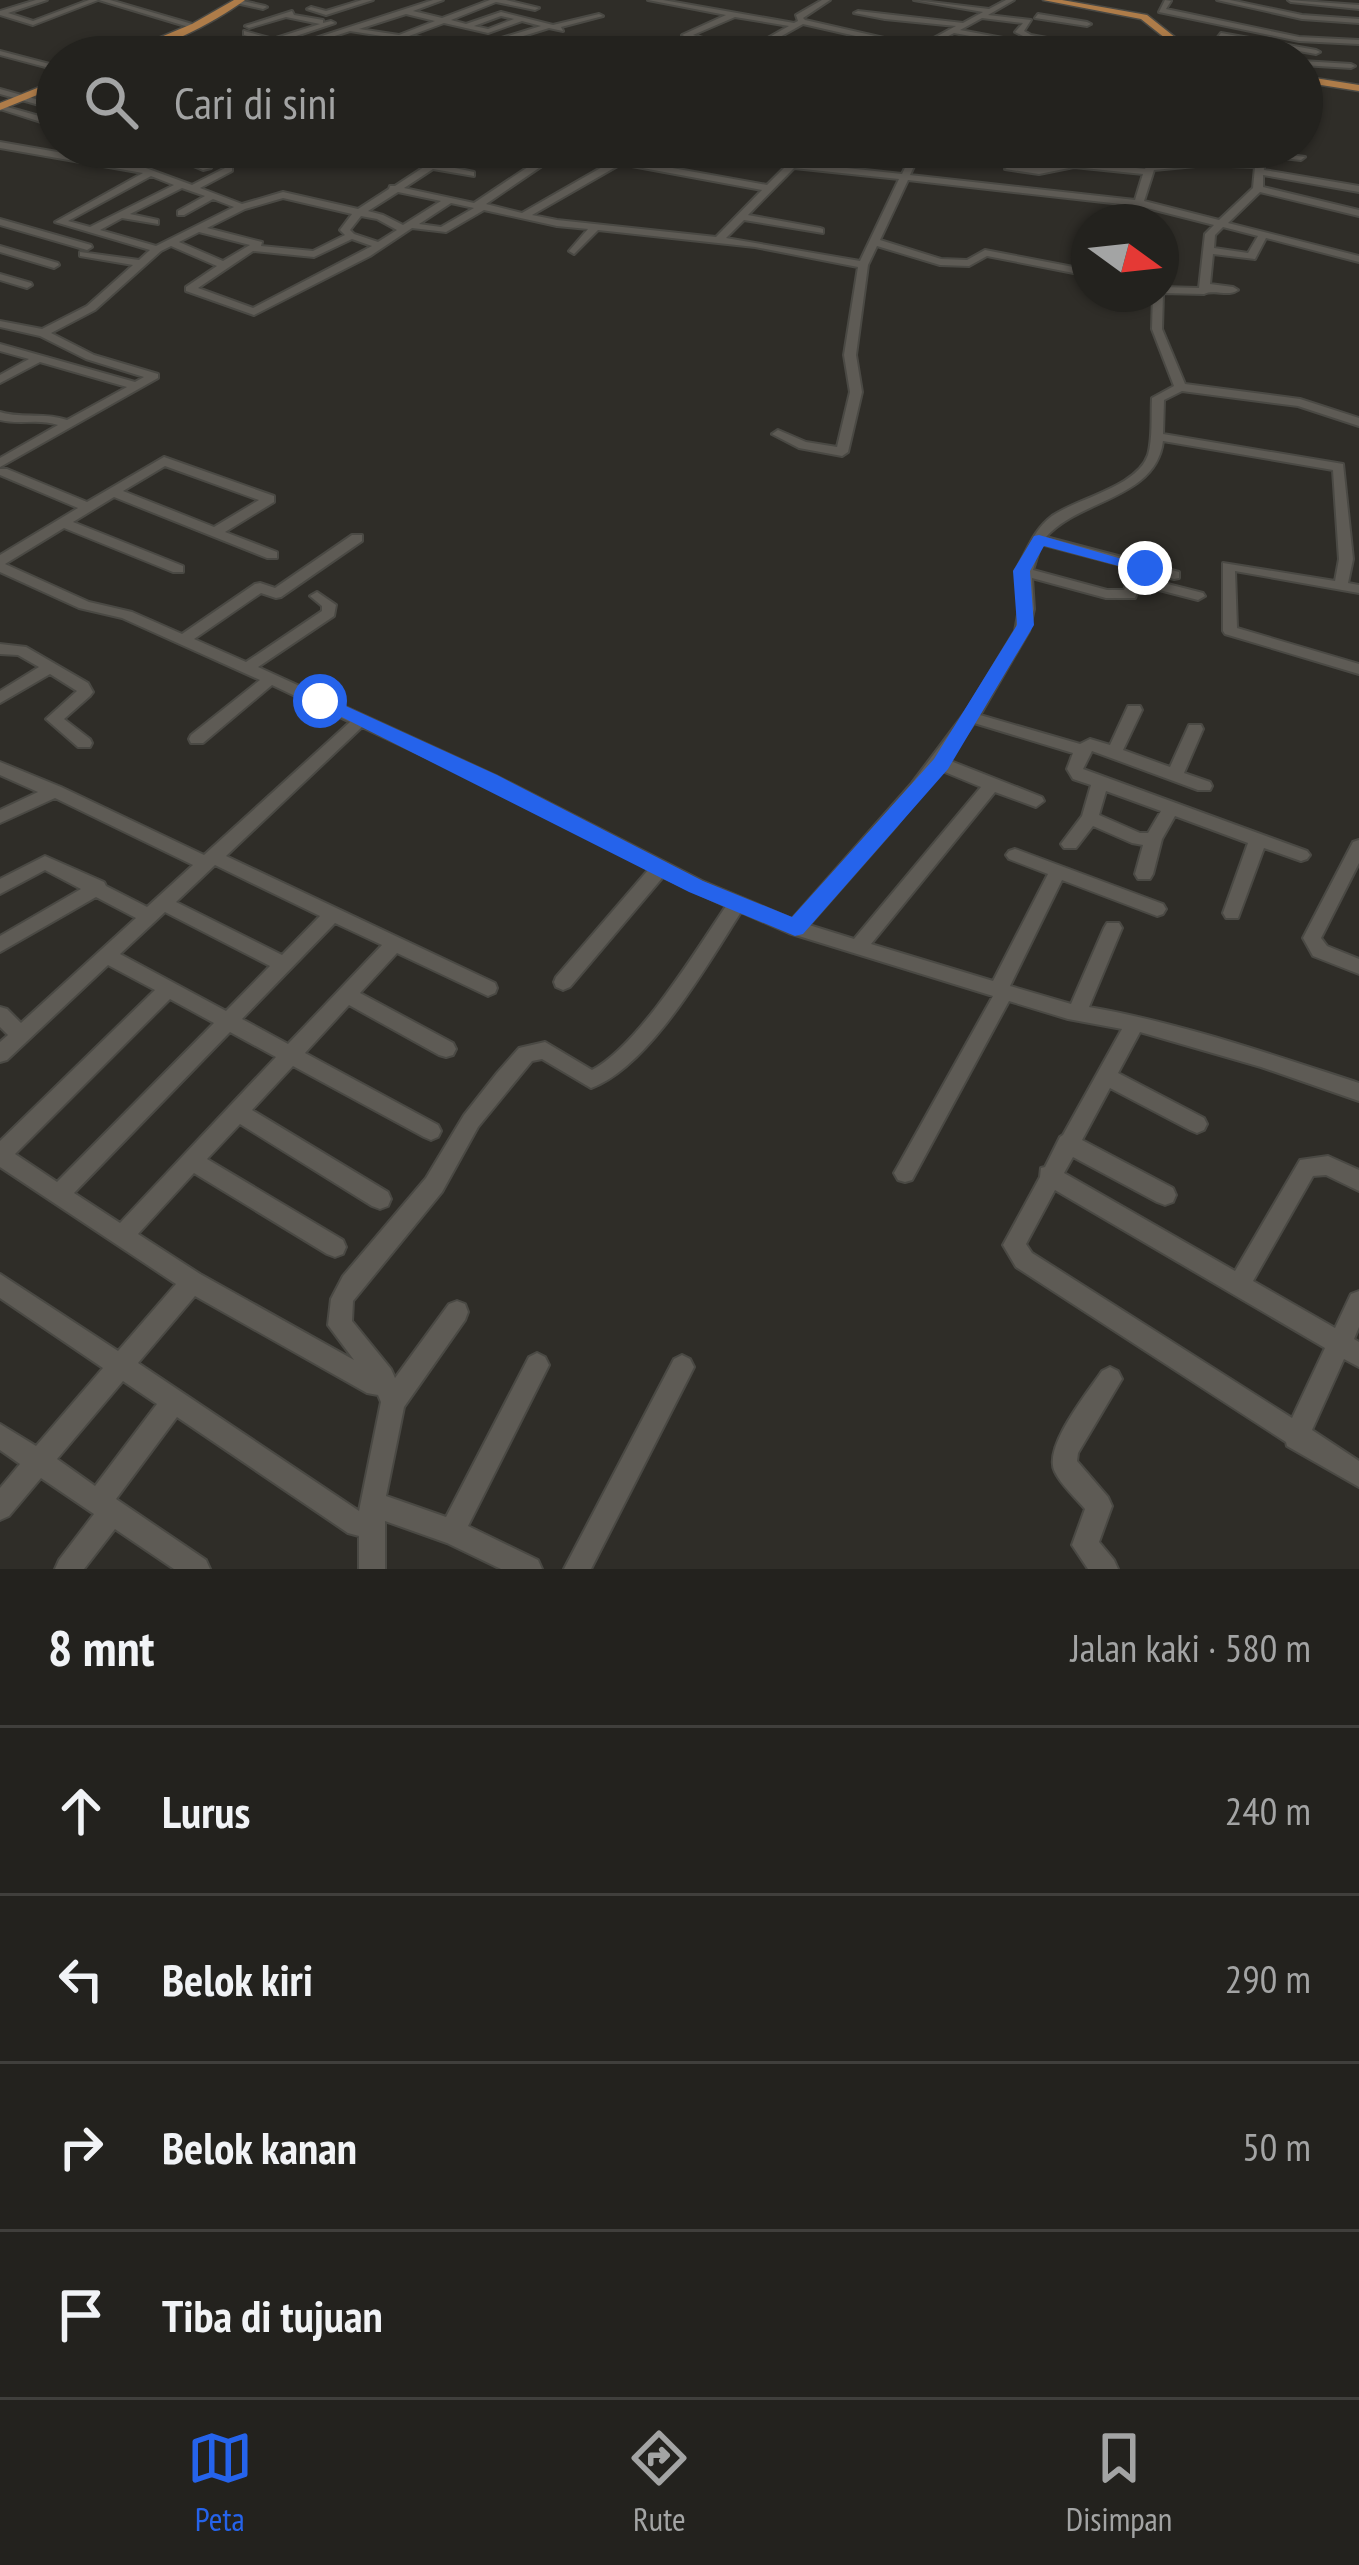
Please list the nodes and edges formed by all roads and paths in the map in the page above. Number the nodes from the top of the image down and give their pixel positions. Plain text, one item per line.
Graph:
1 (44, 0) edge
2 (367, 0) edge
3 (422, 0) edge
4 (440, 0) edge
5 (651, 0) edge
6 (827, 0) edge
7 (917, 0) edge
8 (1011, 0) edge
9 (1047, 0) edge
10 (1103, 0) edge
11 (1121, 0) edge
12 (1169, 0) edge
13 (1220, 0) edge
14 (1291, 0) edge
15 (1344, 0) edge
16 (103, 1) edge
17 (239, 1) edge
18 (505, 1) edge
19 (325, 2) edge
20 (453, 2) edge
21 (1060, 2) edge
22 (1314, 3) junction
23 (465, 4) dead end
24 (532, 4) edge
25 (1359, 4) edge
26 (385, 6) dead end
27 (263, 7) dead end
28 (346, 7) junction
29 (310, 9) dead end
30 (396, 9) junction
31 (298, 10) dead end
32 (408, 12) junction
33 (0, 13) edge
34 (858, 13) dead end
35 (421, 14) junction
36 (985, 14) junction
37 (286, 15) junction
38 (733, 15) junction
39 (598, 16) dead end
40 (433, 17) junction
41 (1302, 17) junction
42 (522, 19) junction
43 (305, 20) junction
44 (446, 20) junction
45 (1359, 21) edge
46 (331, 22) junction
47 (803, 22) junction
48 (537, 23) junction
49 (1087, 24) dead end
50 (793, 25) junction
51 (962, 25) junction
52 (1285, 25) junction
53 (195, 26) junction
54 (343, 26) junction
55 (470, 27) junction
56 (554, 27) junction
57 (1024, 28) junction
58 (1323, 28) junction
59 (353, 30) junction
60 (37, 31) dead end
61 (249, 31) junction
62 (488, 31) junction
63 (952, 31) junction
64 (1359, 32) edge
65 (366, 33) junction
66 (1221, 35) dead end
67 (1277, 35) junction
68 (171, 36) edge
69 (260, 36) edge
70 (288, 36) edge
71 (332, 36) edge
72 (356, 36) edge
73 (382, 36) joint
74 (402, 36) edge
75 (472, 36) edge
76 (495, 36) edge
77 (521, 36) edge
78 (689, 36) edge
79 (781, 36) edge
80 (852, 36) edge
81 (943, 36) edge
82 (976, 36) edge
83 (1029, 36) edge
84 (1051, 36) edge
85 (1168, 36) edge
86 (1226, 36) edge
87 (1282, 36) edge
88 (1306, 36) edge
89 (1359, 42) edge
90 (25, 48) dead end
91 (2, 53) edge
92 (1323, 54) edge
93 (1359, 54) edge
94 (36, 62) edge
95 (1323, 64) edge
96 (1351, 66) dead end
97 (1323, 82) edge
98 (1359, 88) edge
99 (0, 91) edge
100 (36, 92) edge
101 (24, 97) junction
102 (36, 101) edge
103 (0, 107) edge
104 (36, 118) edge
105 (0, 145) edge
106 (36, 151) edge
107 (142, 168) edge
108 (159, 168) edge
109 (206, 168) edge
110 (428, 168) edge
111 (442, 168) edge
112 (530, 168) edge
113 (612, 168) edge
114 (643, 168) edge
115 (789, 168) edge
116 (822, 168) edge
117 (908, 168) edge
118 (1054, 168) edge
119 (1126, 168) edge
120 (1169, 168) edge
121 (1258, 168) edge
122 (1283, 168) edge
123 (229, 169) dead end
124 (1010, 169) joint
125 (154, 170) junction
126 (1152, 170) junction
127 (471, 174) dead end
128 (903, 176) junction
129 (185, 184) junction
130 (393, 188) junction
131 (1000, 188) junction
132 (771, 189) junction
133 (1258, 189) junction
134 (1359, 189) edge
135 (212, 196) junction
136 (451, 199) junction
137 (1139, 203) junction
138 (480, 205) junction
139 (242, 207) junction
140 (181, 213) dead end
141 (1359, 213) edge
142 (357, 214) junction
143 (525, 215) junction
144 (124, 216) junction
145 (745, 217) junction
146 (0, 222) edge
147 (155, 222) dead end
148 (1217, 224) junction
149 (404, 226) junction
150 (20, 228) junction
151 (595, 229) junction
152 (92, 230) dead end
153 (202, 230) junction
154 (820, 231) dead end
155 (351, 236) junction
156 (1262, 236) junction
157 (0, 238) edge
158 (718, 239) junction
159 (877, 242) junction
160 (172, 243) junction
161 (379, 245) junction
162 (256, 248) junction
163 (0, 249) edge
164 (157, 249) junction
165 (1209, 250) junction
166 (574, 251) dead end
167 (1359, 259) edge
168 (139, 263) junction
169 (54, 265) dead end
170 (224, 265) junction
171 (863, 266) junction
172 (1071, 270) edge
173 (0, 277) edge
174 (27, 285) dead end
175 (1205, 287) junction
176 (1233, 290) dead end
177 (1179, 292) edge
178 (1158, 312) edge
179 (0, 324) edge
180 (43, 333) junction
181 (65, 343) junction
182 (0, 347) edge
183 (37, 359) junction
184 (0, 380) edge
185 (134, 386) junction
186 (1180, 387) junction
187 (0, 416) edge
188 (1359, 422) edge
189 (68, 425) junction
190 (778, 434) dead end
191 (1156, 436) junction
192 (1, 467) edge
193 (1339, 467) junction
194 (1359, 470) edge
195 (113, 492) junction
196 (88, 507) junction
197 (63, 523) junction
198 (215, 532) junction
199 (357, 538) dead end
200 (1039, 539) junction
201 (272, 555) dead end
202 (0, 564) edge
203 (178, 569) dead end
204 (1022, 571) junction
205 (1174, 575) dead end
206 (1341, 584) junction
207 (1359, 589) edge
208 (317, 596) dead end
209 (1198, 596) dead end
210 (182, 640) junction
211 (0, 649) edge
212 (50, 667) junction
213 (247, 668) junction
214 (1359, 669) edge
215 (269, 680) junction
216 (0, 698) edge
217 (1134, 710) dead end
218 (970, 717) junction
219 (361, 720) junction
220 (1195, 729) dead end
221 (197, 739) dead end
222 (84, 743) dead end
223 (1082, 750) junction
224 (1114, 753) junction
225 (941, 764) junction
226 (0, 768) edge
227 (1175, 776) junction
228 (1100, 782) junction
229 (992, 785) junction
230 (1204, 786) dead end
231 (50, 791) junction
232 (1036, 801) dead end
233 (1171, 809) junction
234 (0, 817) edge
235 (1090, 818) junction
236 (1154, 839) junction
237 (1258, 840) junction
238 (1070, 844) dead end
239 (1359, 846) edge
240 (1015, 855) dead end
241 (1300, 855) dead end
242 (210, 860) junction
243 (660, 868) junction
244 (1058, 871) junction
245 (1144, 874) dead end
246 (0, 887) edge
247 (98, 887) junction
248 (736, 905) junction
249 (155, 909) junction
250 (1157, 909) dead end
251 (334, 913) junction
252 (1232, 913) dead end
253 (795, 928) junction
254 (1113, 928) dead end
255 (395, 942) junction
256 (0, 945) edge
257 (858, 947) junction
258 (110, 957) junction
259 (283, 964) junction
260 (1359, 967) edge
261 (563, 982) dead end
262 (169, 988) junction
263 (488, 988) dead end
264 (1001, 991) junction
265 (346, 994) junction
266 (1077, 1012) junction
267 (0, 1016) edge
268 (229, 1020) junction
269 (1135, 1023) junction
270 (21, 1035) junction
271 (446, 1049) dead end
272 (292, 1053) junction
273 (0, 1054) edge
274 (1106, 1076) junction
275 (1359, 1092) edge
276 (238, 1112) junction
277 (1198, 1124) dead end
278 (431, 1131) dead end
279 (1067, 1143) junction
280 (0, 1155) edge
281 (192, 1161) junction
282 (904, 1173) dead end
283 (1049, 1175) junction
284 (1359, 1181) edge
285 (60, 1193) junction
286 (1165, 1196) dead end
287 (380, 1199) dead end
288 (124, 1234) junction
289 (335, 1247) dead end
290 (192, 1282) junction
291 (0, 1285) edge
292 (1239, 1285) junction
293 (1359, 1303) edge
294 (457, 1312) dead end
295 (1349, 1349) edge
296 (120, 1365) junction
297 (537, 1365) dead end
298 (682, 1367) dead end
299 (1110, 1379) dead end
300 (384, 1394) junction
301 (174, 1401) junction
302 (0, 1436) edge
303 (1296, 1437) junction
304 (37, 1463) junction
305 (1359, 1475) edge
306 (0, 1507) edge
307 (105, 1508) junction
308 (365, 1514) junction
309 (452, 1532) junction
310 (192, 1568) edge
311 (68, 1569) edge
312 (372, 1569) edge
313 (529, 1569) edge
314 (577, 1569) edge
315 (1106, 1569) edge

1 - 33 street
2 - 28 street
3 - 30 street
4 - 32 street
5 - 38 street
6 - 47 street
7 - 36 street
8 - 36 street
9 - 21 main road
10 - 11 street
12 - 52 street
12 - 67 street
13 - 41 street
14 - 22 street
15 - 25 street
16 - 33 street
16 - 53 street
16 - 60 street
17 - 27 street
17 - 53 main road
18 - 24 street
18 - 44 street
19 - 28 street
20 - 35 street
21 - 49 street
21 - 85 main road
22 - 25 street
22 - 41 street
22 - 58 street
23 - 40 street
26 - 30 street
28 - 29 street
30 - 54 street
31 - 37 street
32 - 35 street
32 - 59 street
34 - 51 street
35 - 40 street
35 - 65 street
36 - 51 street
36 - 57 street
37 - 43 street
37 - 61 street
38 - 50 street
38 - 78 street
39 - 56 street
40 - 44 street
40 - 73 street
41 - 52 street
41 - 58 street
42 - 48 street
42 - 55 street
42 - 62 street
43 - 46 street
43 - 61 street
44 - 55 street
44 - 74 street
45 - 58 street
46 - 54 street
46 - 70 street
47 - 50 street
47 - 80 street
48 - 56 street
48 - 76 street
50 - 79 street
51 - 63 street
52 - 67 street
53 - 68 main road
54 - 59 street
55 - 62 street
56 - 77 street
57 - 83 street
57 - 84 street
58 - 64 street
58 - 88 street
58 - 89 street
59 - 65 street
59 - 71 street
61 - 69 street
62 - 75 street
63 - 81 street
63 - 82 street
65 - 72 street
65 - 73 street
66 - 86 street
67 - 87 street
90 - 91 street
91 - 94 street
92 - 93 street
95 - 96 street
97 - 98 main road
99 - 101 street
100 - 101 main road
101 - 102 street
101 - 103 main road
103 - 104 street
105 - 106 street
107 - 125 street
108 - 125 street
109 - 129 street
110 - 130 street
111 - 127 street
112 - 138 street
113 - 143 street
114 - 132 street
115 - 132 street
116 - 128 street
117 - 128 street
118 - 124 street
119 - 126 street
120 - 126 street
121 - 133 street
122 - 134 street
123 - 129 street
124 - 131 street
125 - 129 street
125 - 164 street
126 - 137 street
128 - 131 street
128 - 159 street
129 - 135 street
129 - 144 street
130 - 136 street
130 - 142 street
131 - 137 street
132 - 145 street
133 - 141 street
133 - 148 street
135 - 139 street
135 - 140 street
136 - 138 street
136 - 149 street
137 - 148 street
138 - 143 street
138 - 149 street
139 - 142 street
139 - 153 street
142 - 149 street
142 - 155 street
143 - 151 street
144 - 147 street
144 - 152 street
145 - 154 street
145 - 158 street
146 - 150 street
148 - 156 street
148 - 165 street
149 - 161 street
150 - 157 street
150 - 168 street
151 - 158 street
151 - 166 street
153 - 160 street
153 - 162 street
155 - 161 street
155 - 162 street
156 - 165 street
156 - 167 street
158 - 171 street
159 - 171 street
159 - 172 street
160 - 164 street
160 - 170 street
161 - 170 street
162 - 170 street
163 - 169 street
164 - 168 street
165 - 175 street
168 - 180 street
171 - 190 street
173 - 174 street
175 - 176 street
175 - 177 street
178 - 186 street
179 - 180 street
180 - 181 street
181 - 183 street
181 - 185 street
182 - 183 street
183 - 184 street
183 - 185 street
185 - 189 street
186 - 188 street
186 - 191 street
187 - 189 street
189 - 192 street
191 - 193 street
191 - 200 street
192 - 196 street
193 - 194 street
193 - 206 street
195 - 196 street
195 - 198 street
195 - 198 street
196 - 197 street
197 - 202 street
197 - 203 street
198 - 201 street
199 - 210 street
200 - 204 street
200 - 205 street
202 - 210 street
204 - 209 street
204 - 218 street
206 - 207 street
206 - 214 street
208 - 213 street
210 - 213 street
211 - 212 street
212 - 216 street
212 - 222 street
213 - 215 street
215 - 219 street
215 - 221 street
217 - 224 street
218 - 223 street
218 - 225 street
219 - 242 street
219 - 243 street
220 - 227 street
223 - 224 street
223 - 228 street
224 - 227 street
225 - 229 street
225 - 253 street
226 - 231 street
227 - 230 street
228 - 233 street
228 - 235 street
229 - 232 street
229 - 257 street
231 - 234 street
231 - 242 street
233 - 236 street
233 - 237 street
235 - 236 street
235 - 238 street
236 - 245 street
237 - 241 street
237 - 252 street
239 - 260 street
240 - 244 street
242 - 249 street
242 - 251 street
243 - 248 street
243 - 261 street
244 - 250 street
244 - 264 street
246 - 247 street
247 - 249 street
247 - 256 street
248 - 253 street
248 - 300 street
249 - 258 street
249 - 259 street
251 - 255 street
251 - 259 street
253 - 257 street
254 - 266 street
255 - 263 street
255 - 265 street
257 - 264 street
258 - 262 street
258 - 270 street
259 - 268 street
262 - 268 street
262 - 280 street
264 - 266 street
264 - 282 street
265 - 271 street
265 - 272 street
266 - 269 street
267 - 270 street
268 - 272 street
268 - 285 street
269 - 274 street
269 - 275 street
270 - 273 street
272 - 276 street
272 - 278 street
274 - 277 street
274 - 279 street
276 - 281 street
276 - 287 street
279 - 283 street
279 - 286 street
280 - 285 street
281 - 288 street
281 - 289 street
283 - 292 street
283 - 303 street
284 - 292 street
285 - 288 street
288 - 290 street
290 - 296 street
290 - 300 street
291 - 296 street
292 - 295 street
293 - 295 street
294 - 300 street
295 - 303 street
296 - 301 street
296 - 304 street
297 - 309 street
298 - 314 street
299 - 315 street
300 - 308 street
301 - 307 street
301 - 308 street
302 - 304 street
303 - 305 street
304 - 306 street
304 - 307 street
307 - 310 street
307 - 311 street
308 - 309 street
308 - 312 street
309 - 313 street

